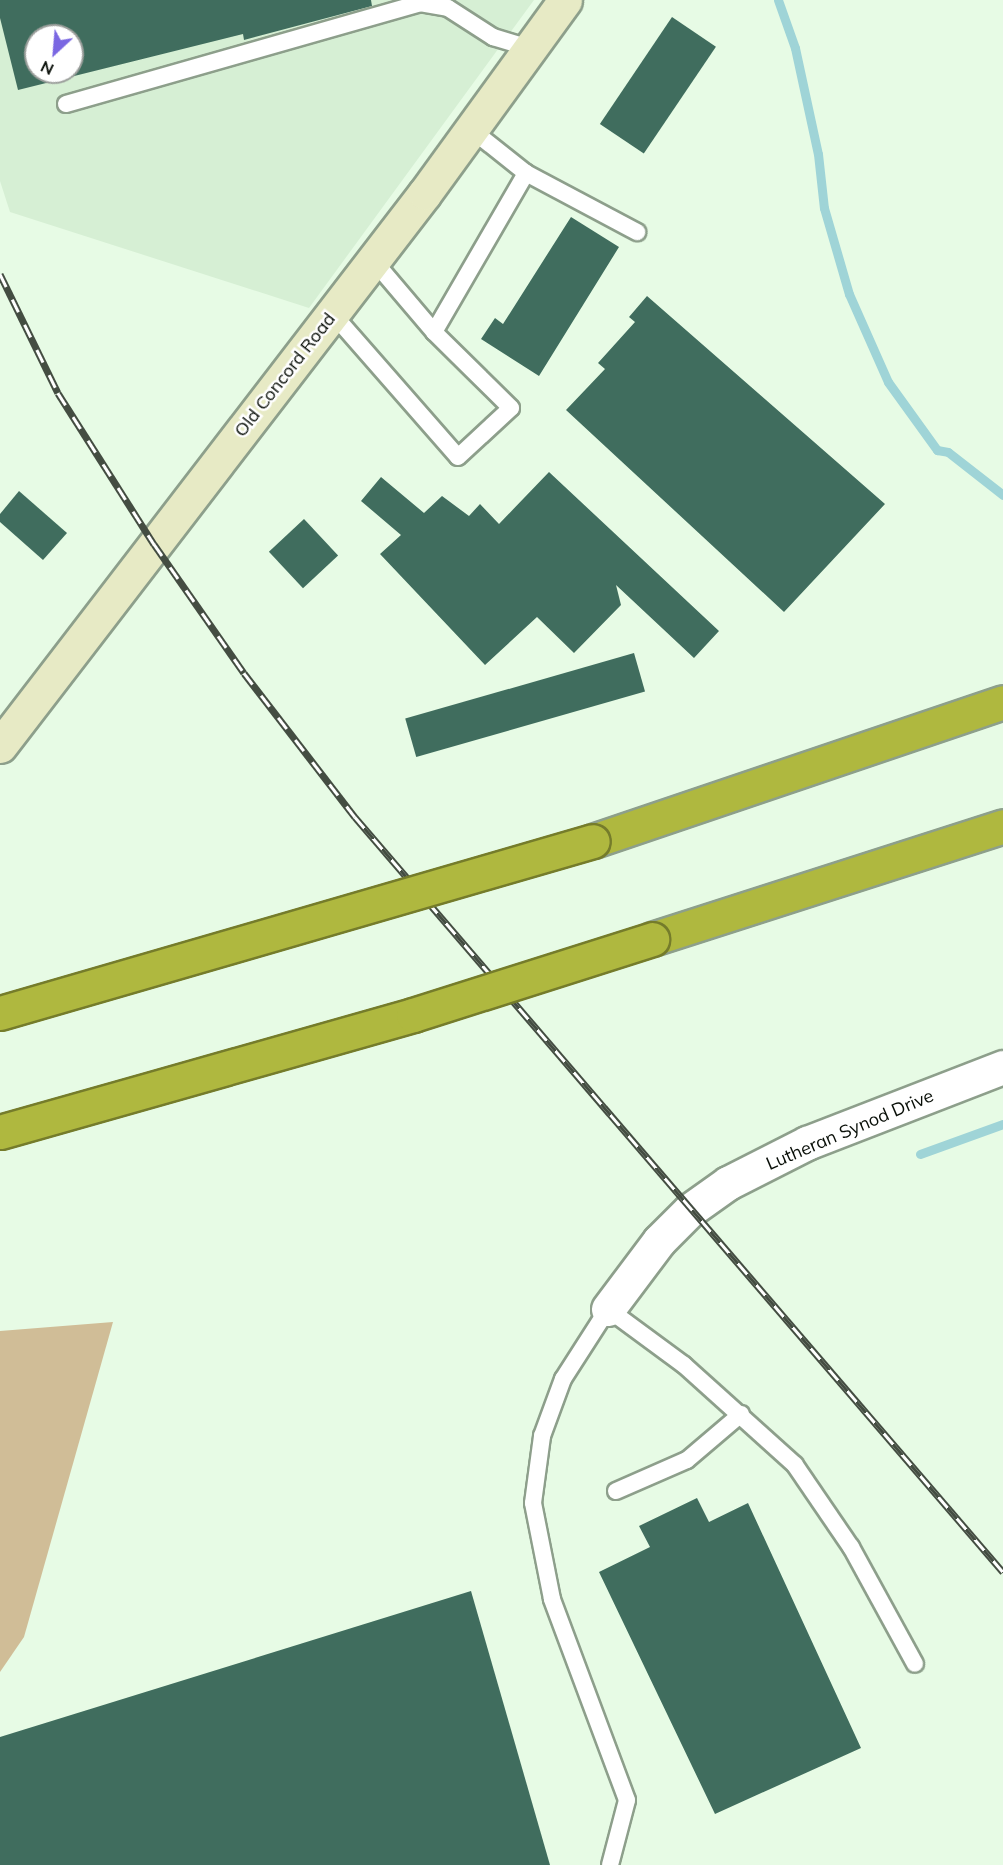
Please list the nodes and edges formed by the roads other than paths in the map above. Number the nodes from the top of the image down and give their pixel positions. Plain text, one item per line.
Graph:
1 (565, 0) edge
2 (533, 49) junction
3 (66, 104) dead end
4 (472, 130) junction
5 (526, 173) junction
6 (637, 232) dead end
7 (373, 260) junction
8 (332, 314) junction
9 (434, 332) junction
10 (1003, 702) edge
11 (0, 746) edge
12 (1003, 826) edge
13 (0, 1012) edge
14 (1003, 1067) edge
15 (0, 1132) edge
16 (609, 1310) junction
17 (741, 1414) junction
18 (616, 1491) dead end
19 (915, 1664) dead end
20 (610, 1865) edge

1 - 2 main road, Old Concord Road
2 - 3 lane
2 - 4 main road, Old Concord Road
4 - 5 lane
4 - 7 main road, Old Concord Road
5 - 6 lane
5 - 9 lane
7 - 8 main road, Old Concord Road
7 - 9 lane
8 - 9 lane
8 - 11 main road, Old Concord Road
10 - 13 highway, bridge
12 - 15 highway, bridge
14 - 16 street, Lutheran Synod Drive
16 - 17 lane
16 - 20 lane
17 - 18 lane
17 - 19 lane

